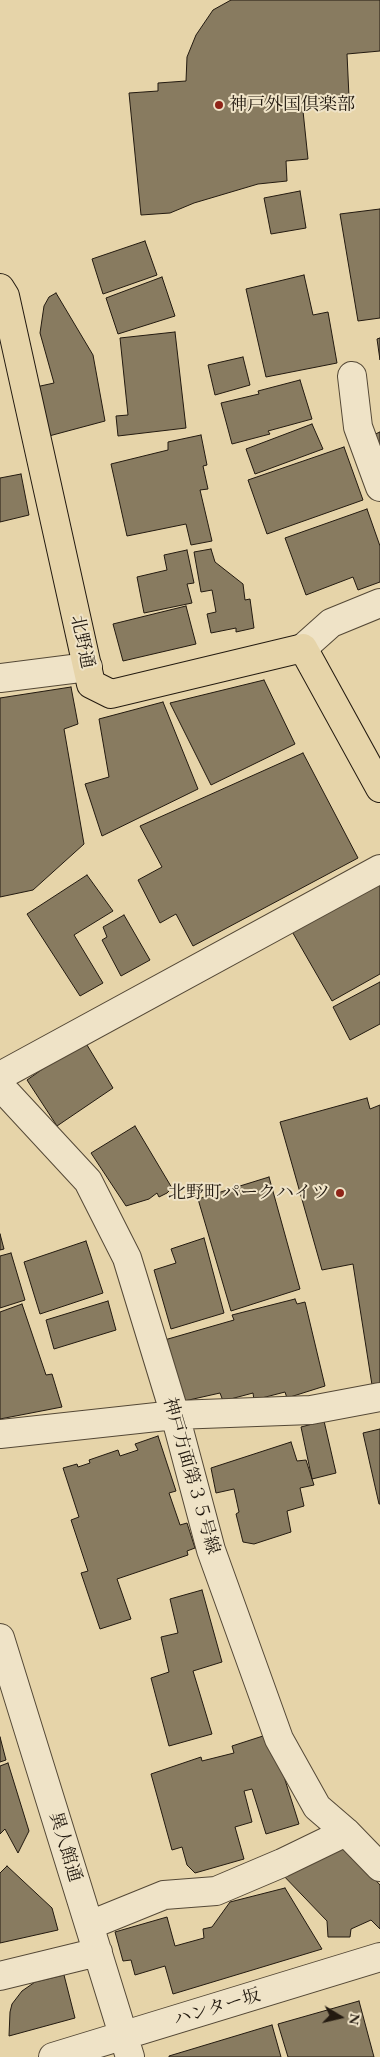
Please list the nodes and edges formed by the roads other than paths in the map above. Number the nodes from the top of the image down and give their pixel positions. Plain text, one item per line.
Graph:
1 (0, 288) edge
2 (352, 376) dead end
3 (380, 488) edge
4 (380, 603) edge
5 (303, 648) junction
6 (88, 667) junction
7 (0, 678) edge
8 (380, 788) edge
9 (380, 869) edge
10 (0, 1076) edge
11 (0, 1086) edge
12 (380, 1397) edge
13 (175, 1415) junction
14 (0, 1434) edge
15 (0, 1638) edge
16 (346, 1832) junction
17 (378, 1861) edge
18 (90, 1925) junction
19 (98, 1952) junction
20 (380, 1957) edge
21 (0, 1976) edge
22 (127, 2047) edge
23 (53, 2057) edge

1 - 6 main road, 北野通
2 - 3 street
4 - 5 street
5 - 6 main road, 北野通
5 - 8 main road
6 - 7 street
9 - 10 street
11 - 13 street, 神戸方面第３５号線
12 - 13 street
13 - 14 street
13 - 16 street, 神戸方面第３５号線
15 - 18 street, 異人館通
16 - 17 street, 神戸方面第３５号線
16 - 18 street
18 - 19 street, 異人館通
19 - 21 street
19 - 22 street, 異人館通
20 - 22 street, ハンター坂
22 - 23 street, ハンター坂

